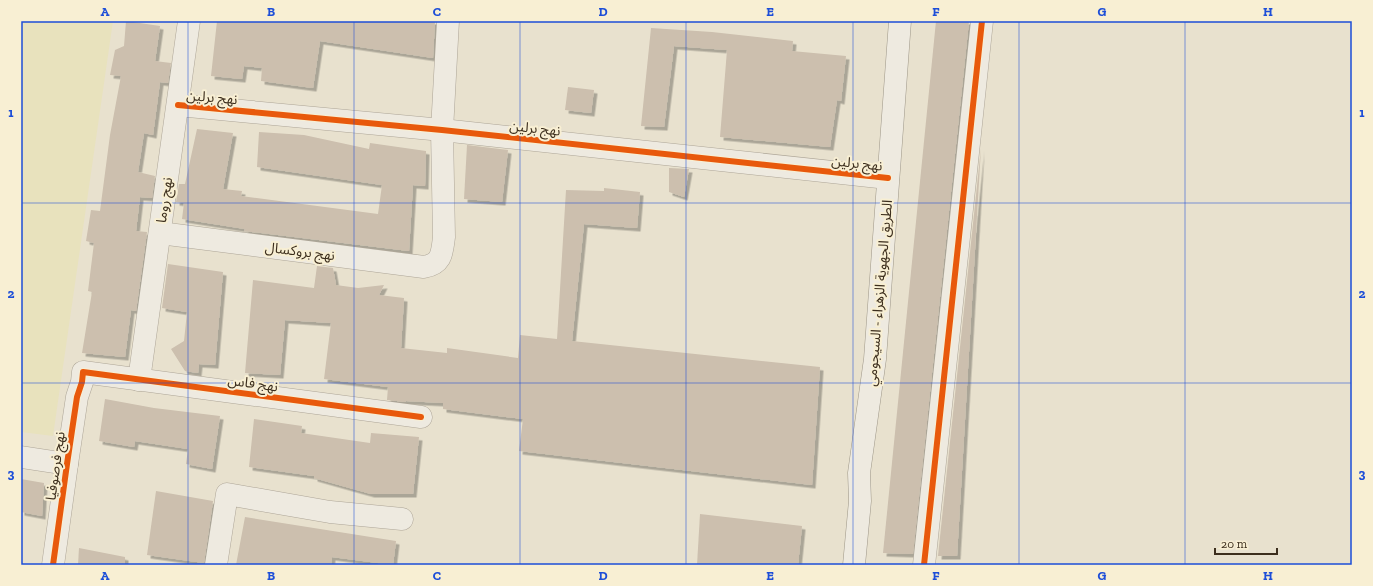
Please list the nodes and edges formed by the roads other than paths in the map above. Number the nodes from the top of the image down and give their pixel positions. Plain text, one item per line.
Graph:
1 (189, 21) edge
2 (448, 21) edge
3 (900, 21) edge
4 (982, 21) edge
5 (178, 105) junction
6 (442, 130) junction
7 (888, 178) junction
8 (160, 234) junction
9 (83, 372) joint
10 (139, 380) junction
11 (421, 417) dead end
12 (21, 457) edge
13 (67, 464) junction
14 (402, 519) dead end
15 (53, 565) edge
16 (216, 565) edge
17 (854, 565) edge
18 (924, 565) edge

1 - 5 street, نهج روما
2 - 6 street
3 - 7 street, الطريق الجهوية الزهراء - السيجومي
4 - 18 street
5 - 6 street, نهج برلين
5 - 8 street, نهج روما
6 - 7 street, نهج برلين
6 - 8 street, نهج بروكسال
7 - 17 street, الطريق الجهوية الزهراء - السيجومي
8 - 10 street, نهج روما
9 - 10 street, نهج فاس
9 - 13 street, نهج فرصوفيا
10 - 11 street, نهج فاس
12 - 13 street
13 - 15 street, نهج فرصوفيا
14 - 16 street

